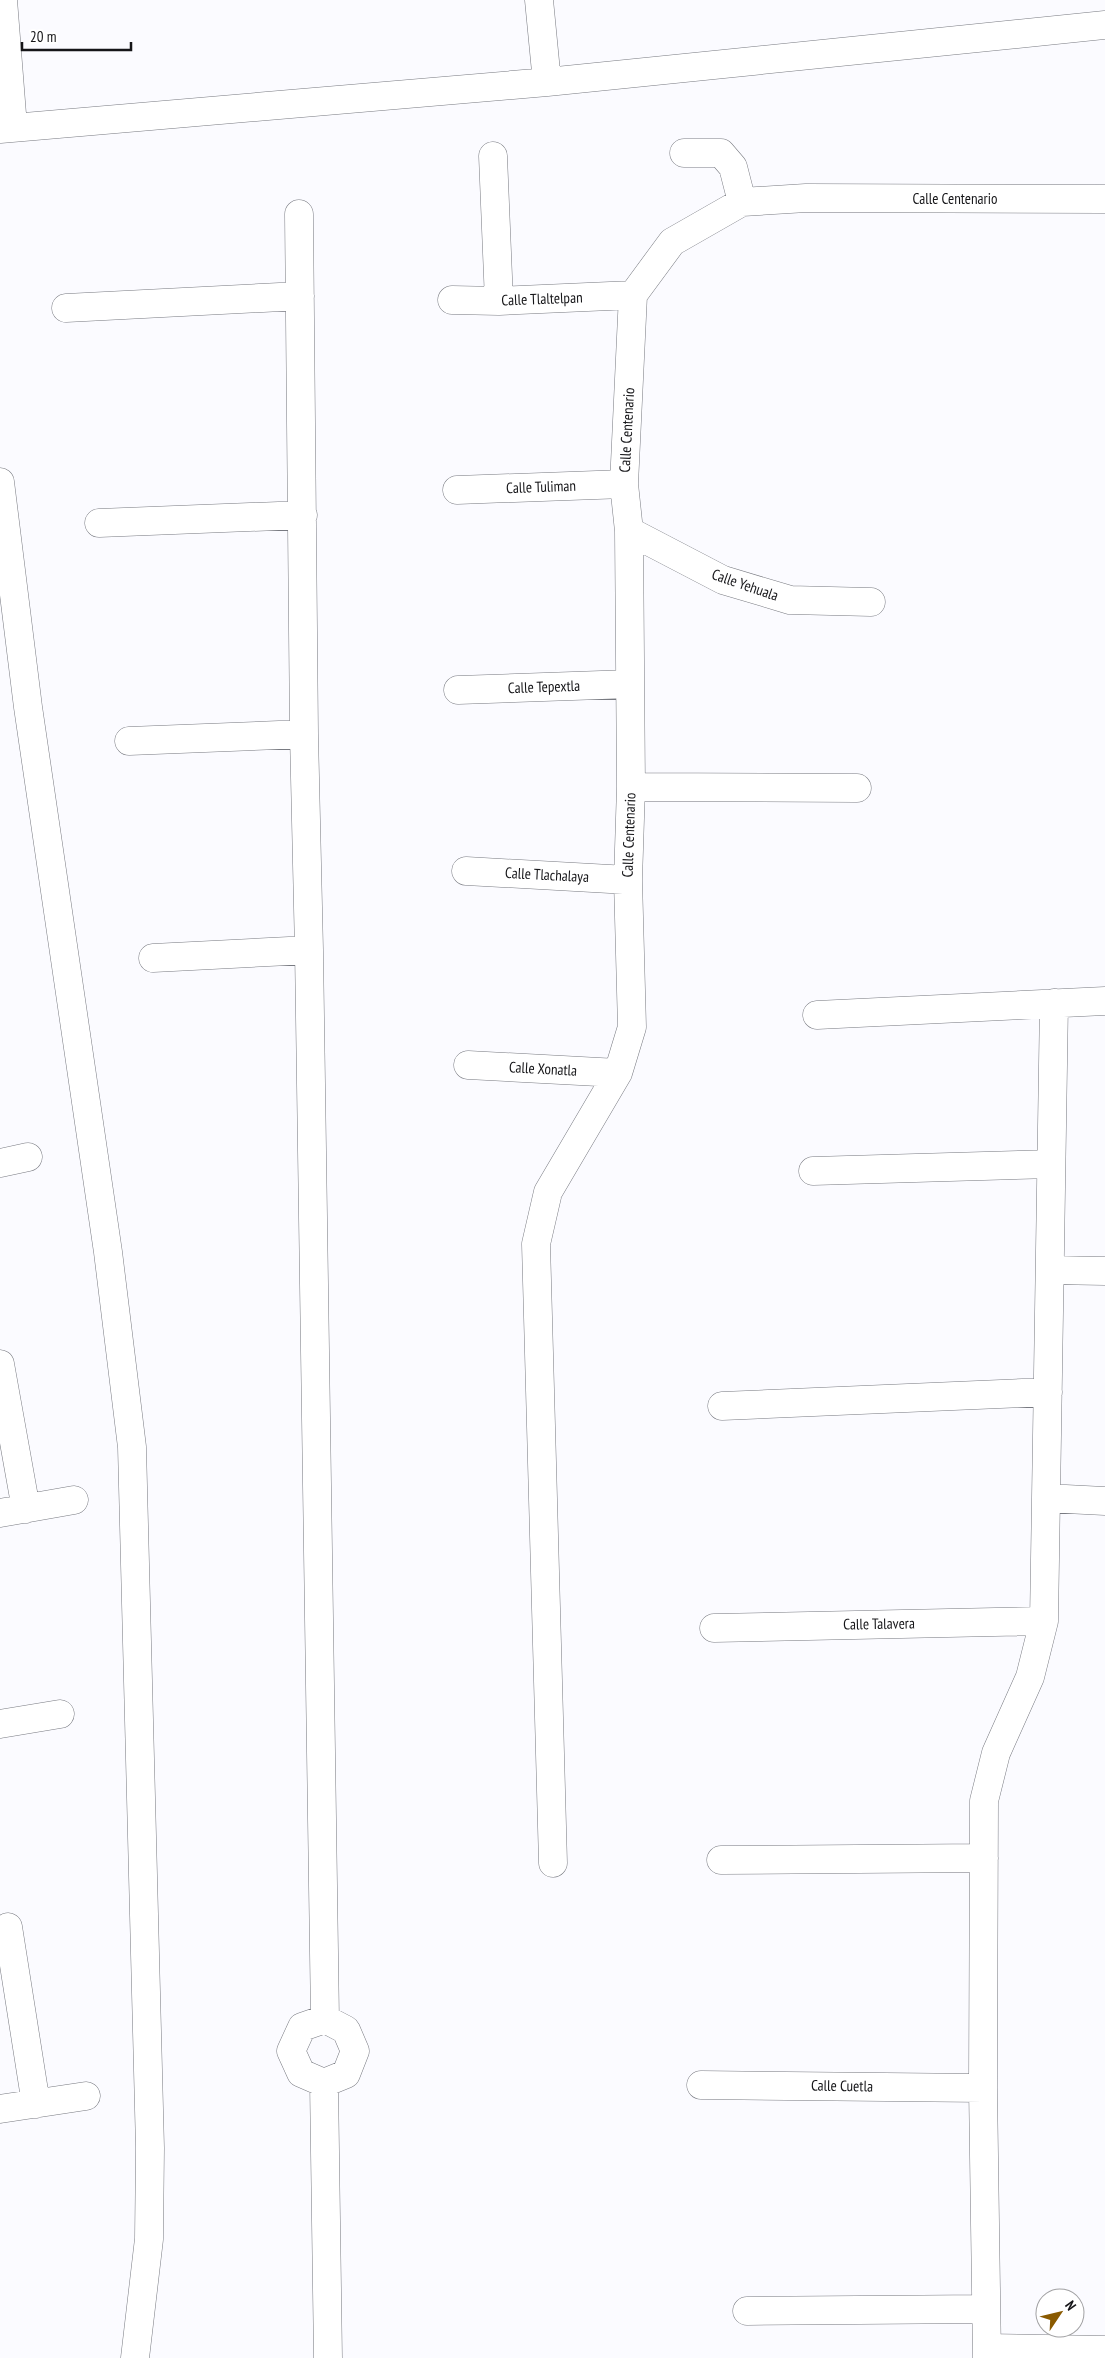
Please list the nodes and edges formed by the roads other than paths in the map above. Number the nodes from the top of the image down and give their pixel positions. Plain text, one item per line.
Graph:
1 (3, 0) edge
2 (539, 0) edge
3 (1105, 25) edge
4 (548, 82) junction
5 (7, 128) edge
6 (684, 153) dead end
7 (493, 156) dead end
8 (1105, 199) edge
9 (742, 202) junction
10 (299, 214) dead end
11 (633, 295) junction
12 (300, 296) junction
13 (452, 300) dead end
14 (499, 301) junction
15 (66, 308) dead end
16 (0, 482) edge
17 (624, 484) junction
18 (457, 490) dead end
19 (303, 516) junction
20 (99, 523) dead end
21 (629, 531) junction
22 (871, 602) dead end
23 (630, 684) junction
24 (458, 690) dead end
25 (304, 734) junction
26 (129, 741) dead end
27 (631, 787) junction
28 (856, 788) dead end
29 (466, 871) dead end
30 (628, 880) junction
31 (309, 950) junction
32 (153, 958) dead end
33 (1105, 1001) edge
34 (1054, 1003) junction
35 (817, 1015) dead end
36 (468, 1065) dead end
37 (618, 1073) junction
38 (28, 1157) dead end
39 (0, 1162) edge
40 (1051, 1164) junction
41 (813, 1171) dead end
42 (1050, 1270) junction
43 (1105, 1271) edge
44 (0, 1364) edge
45 (1048, 1392) junction
46 (722, 1406) dead end
47 (1046, 1498) junction
48 (74, 1500) dead end
49 (1105, 1501) edge
50 (13, 1511) edge
51 (1044, 1621) junction
52 (714, 1628) dead end
53 (60, 1714) dead end
54 (0, 1724) edge
55 (984, 1858) junction
56 (721, 1860) dead end
57 (553, 1863) dead end
58 (8, 1927) dead end
59 (325, 2019) junction
60 (324, 2083) junction
61 (701, 2085) dead end
62 (983, 2088) junction
63 (86, 2096) dead end
64 (36, 2104) junction
65 (0, 2109) edge
66 (985, 2309) junction
67 (747, 2311) dead end
68 (1105, 2350) edge
69 (987, 2353) edge
70 (135, 2358) edge
71 (328, 2358) edge

1 - 5 street
2 - 4 street
3 - 4 street
4 - 5 street
6 - 9 street
7 - 14 street
8 - 9 street, Calle Centenario
9 - 11 street, Calle Centenario
10 - 12 street
11 - 14 street, Calle Tlaltelpan
11 - 17 street, Calle Centenario
12 - 15 street
12 - 19 street
13 - 14 street, Calle Tlaltelpan
16 - 70 street
17 - 18 street, Calle Tuliman
17 - 21 street, Calle Centenario
19 - 20 street
19 - 25 street
21 - 22 street, Calle Yehuala
21 - 23 street, Calle Centenario
23 - 24 street, Calle Tepextla
23 - 27 street, Calle Centenario
25 - 26 street
25 - 31 street
27 - 28 street
27 - 30 street, Calle Centenario
29 - 30 street, Calle Tlachalaya
30 - 37 street, Calle Centenario
31 - 32 street
31 - 59 street
33 - 34 street
34 - 35 street
34 - 40 street
36 - 37 street, Calle Xonatla
37 - 57 street, Calle Centenario
38 - 39 street
40 - 41 street
40 - 42 street
42 - 43 street
42 - 45 street
44 - 50 street
45 - 46 street
45 - 47 street
47 - 49 street
47 - 51 street
48 - 50 street
51 - 52 street, Calle Talavera
51 - 55 street
53 - 54 street
55 - 56 street
55 - 62 street
58 - 64 street
59 - 60 street
59 - 60 street
60 - 71 street
61 - 62 street, Calle Cuetla
62 - 66 street
63 - 64 street
64 - 65 street
66 - 67 street
66 - 69 street
68 - 69 street

